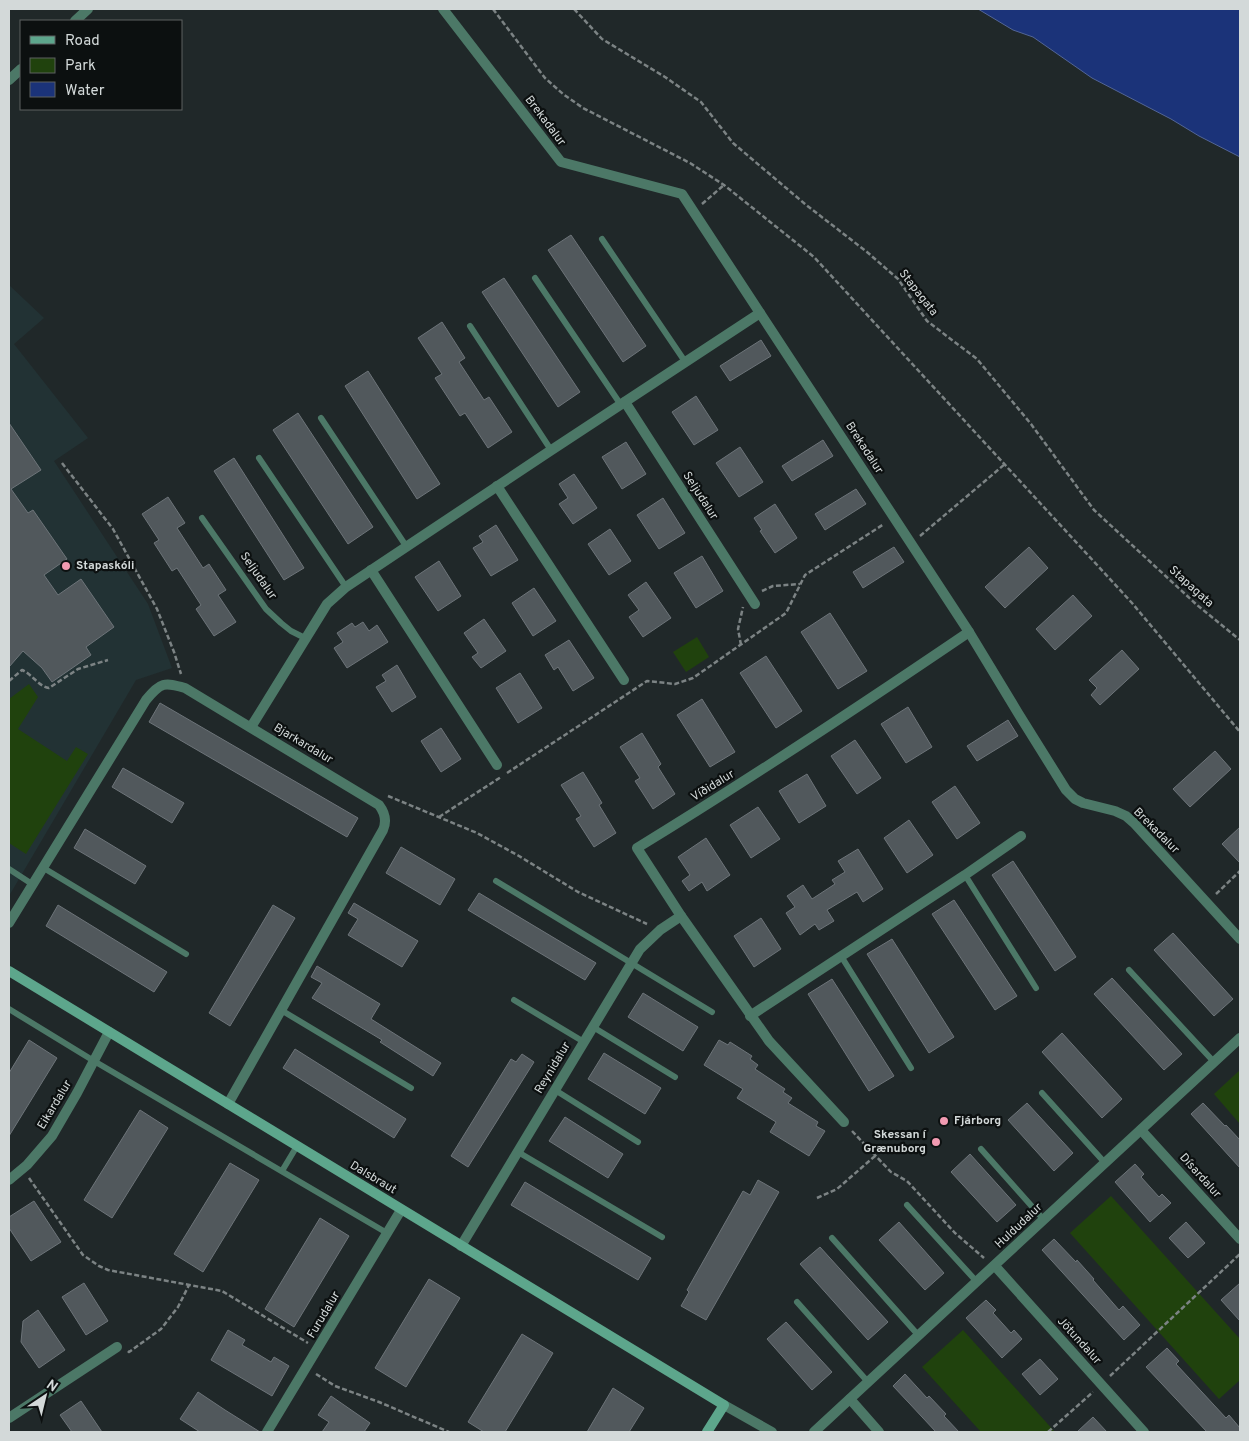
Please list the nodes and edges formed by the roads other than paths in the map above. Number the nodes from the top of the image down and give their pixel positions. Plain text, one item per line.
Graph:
1 (88, 9) edge
2 (443, 9) edge
3 (76, 20) edge
4 (20, 70) edge
5 (9, 80) edge
6 (602, 239) dead end
7 (535, 278) dead end
8 (760, 313) junction
9 (470, 326) dead end
10 (686, 363) junction
11 (623, 403) junction
12 (321, 418) dead end
13 (551, 450) junction
14 (259, 458) dead end
15 (497, 486) junction
16 (202, 518) dead end
17 (406, 546) junction
18 (371, 570) junction
19 (346, 587) junction
20 (755, 604) dead end
21 (969, 632) junction
22 (305, 638) junction
23 (624, 680) dead end
24 (251, 727) junction
25 (497, 765) dead end
26 (1021, 836) dead end
27 (42, 867) junction
28 (9, 870) edge
29 (965, 875) junction
30 (496, 882) dead end
31 (32, 884) junction
32 (681, 916) junction
33 (9, 923) edge
34 (1240, 938) edge
35 (186, 954) dead end
36 (841, 956) junction
37 (631, 963) junction
38 (1129, 970) dead end
39 (9, 971) edge
40 (1036, 988) dead end
41 (514, 1000) dead end
42 (9, 1010) edge
43 (281, 1010) junction
44 (712, 1012) dead end
45 (750, 1016) junction
46 (593, 1027) junction
47 (109, 1032) junction
48 (1240, 1038) edge
49 (584, 1042) junction
50 (94, 1061) junction
51 (1214, 1062) junction
52 (911, 1068) dead end
53 (675, 1077) dead end
54 (411, 1088) dead end
55 (555, 1090) junction
56 (1042, 1093) dead end
57 (228, 1104) junction
58 (844, 1122) road end
59 (1141, 1130) junction
60 (638, 1142) dead end
61 (297, 1146) junction
62 (981, 1149) dead end
63 (518, 1152) junction
64 (1105, 1163) junction
65 (282, 1171) junction
66 (9, 1180) edge
67 (907, 1205) dead end
68 (401, 1210) junction
69 (1044, 1220) junction
70 (388, 1233) junction
71 (662, 1237) dead end
72 (832, 1238) dead end
73 (1240, 1239) edge
74 (461, 1246) junction
75 (994, 1266) junction
76 (977, 1282) junction
77 (797, 1302) dead end
78 (919, 1336) junction
79 (117, 1347) road end
80 (868, 1382) junction
81 (850, 1399) junction
82 (724, 1405) junction
83 (9, 1418) edge
84 (267, 1432) edge
85 (707, 1432) edge
86 (772, 1432) edge
87 (814, 1432) edge
88 (879, 1432) edge
89 (1144, 1432) edge

1 - 3 street
2 - 8 street, Brekadalur
4 - 5 street
6 - 10 lane
7 - 11 lane, Seljudalur
8 - 10 street
8 - 21 street, Brekadalur
9 - 13 lane
10 - 11 street
11 - 13 street
11 - 20 street, Seljudalur
12 - 17 lane
13 - 15 street
14 - 19 lane
15 - 17 street
15 - 23 street
16 - 22 lane, Seljudalur
17 - 18 street
18 - 19 street
18 - 25 street
19 - 22 street
21 - 32 street, Víðidalur
21 - 34 street, Brekadalur
22 - 24 street
24 - 27 street, Bjarkardalur
24 - 43 street, Bjarkardalur
26 - 29 street
27 - 31 street, Bjarkardalur
27 - 35 lane
28 - 31 lane
29 - 36 street
29 - 40 lane
30 - 37 lane
31 - 33 street, Bjarkardalur
32 - 37 street, Reynidalur
32 - 45 street, Víðidalur
36 - 45 street
36 - 52 lane
37 - 44 lane
37 - 46 street, Reynidalur
38 - 51 lane
39 - 47 street, Dalsbraut
41 - 49 lane
42 - 50 lane
43 - 54 lane
43 - 57 street
45 - 58 street, Víðidalur
46 - 49 street, Reynidalur
46 - 53 lane
47 - 50 street, Eikardalur
47 - 57 street, Dalsbraut
48 - 51 street, Huldudalur
49 - 55 street, Reynidalur
50 - 65 lane
50 - 66 street, Eikardalur
51 - 59 street, Huldudalur
55 - 60 lane
55 - 63 street, Reynidalur
56 - 64 lane
57 - 61 street, Dalsbraut
59 - 64 street, Huldudalur
59 - 73 street, Dísardalur
61 - 65 lane
61 - 68 street, Dalsbraut
62 - 69 lane
63 - 71 lane
63 - 74 street, Reynidalur
64 - 69 street, Huldudalur
65 - 70 lane
67 - 76 lane
68 - 70 street, Furudalur
68 - 74 street, Dalsbraut
69 - 75 street, Huldudalur
70 - 84 street, Furudalur
72 - 78 lane
74 - 82 street, Dalsbraut
75 - 76 street, Huldudalur
75 - 89 street, Jötundalur
76 - 78 street, Huldudalur
77 - 80 lane
78 - 80 street, Huldudalur
79 - 83 street
80 - 81 street, Huldudalur
81 - 87 street, Huldudalur
81 - 88 street
82 - 85 street
82 - 86 street

